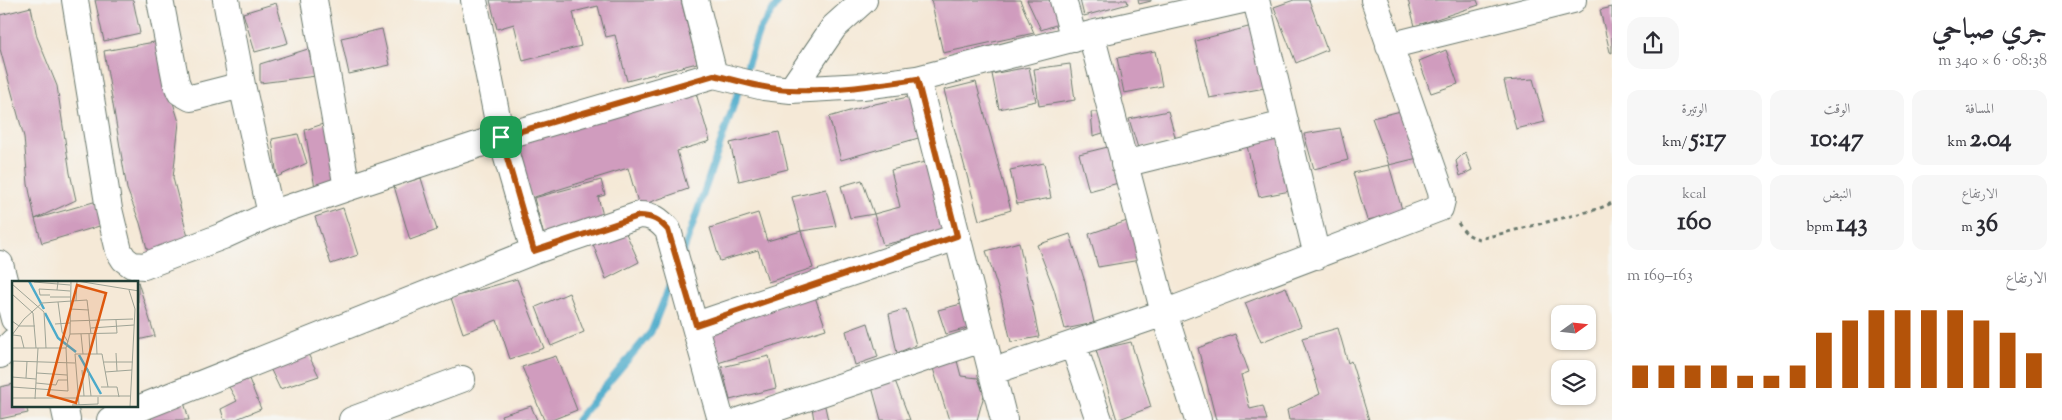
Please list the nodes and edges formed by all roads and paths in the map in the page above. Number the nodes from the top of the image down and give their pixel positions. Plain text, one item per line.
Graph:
1 (75, 0) edge
2 (160, 0) edge
3 (226, 0) edge
4 (314, 0) edge
5 (474, 0) edge
6 (695, 0) edge
7 (864, 0) edge
8 (1063, 0) edge
9 (1256, 0) edge
10 (1374, 0) edge
11 (1573, 0) edge
12 (1233, 1) edge
13 (1083, 37) junction
14 (1389, 46) junction
15 (732, 79) junction
16 (917, 79) junction
17 (242, 85) junction
18 (791, 90) junction
19 (1285, 124) junction
20 (501, 137) junction
21 (1124, 164) junction
22 (347, 188) junction
23 (1442, 200) junction
24 (1612, 203) edge
25 (271, 214) junction
26 (957, 236) junction
27 (534, 251) junction
28 (1317, 256) junction
29 (0, 264) edge
30 (12, 311) edge
31 (1164, 313) junction
32 (696, 325) junction
33 (982, 339) junction
34 (12, 343) edge
35 (1073, 344) junction
36 (0, 355) edge
37 (991, 372) junction
38 (462, 379) dead end
39 (110, 420) edge
40 (352, 420) edge
41 (722, 420) edge
42 (741, 420) edge
43 (1004, 420) edge
44 (1099, 420) edge
45 (1198, 420) edge

1 - 25 street
2 - 17 street
3 - 17 street
4 - 22 street
5 - 20 street
6 - 15 street
7 - 18 street
8 - 13 street
9 - 19 street
10 - 14 street
11 - 14 street
12 - 13 street
13 - 16 street
13 - 21 street
14 - 23 street
15 - 18 street
15 - 20 street
16 - 18 street
16 - 26 street
17 - 25 street
19 - 21 street
19 - 28 street
20 - 22 street
20 - 27 street
21 - 31 street
22 - 25 street
23 - 24 path
23 - 28 street
26 - 32 street
26 - 33 street
27 - 32 street
27 - 39 street
28 - 31 street
29 - 30 street
31 - 35 street
31 - 45 street
32 - 41 street
33 - 37 street
33 - 42 street
34 - 36 street
35 - 37 street
35 - 44 street
37 - 43 street
38 - 40 street

